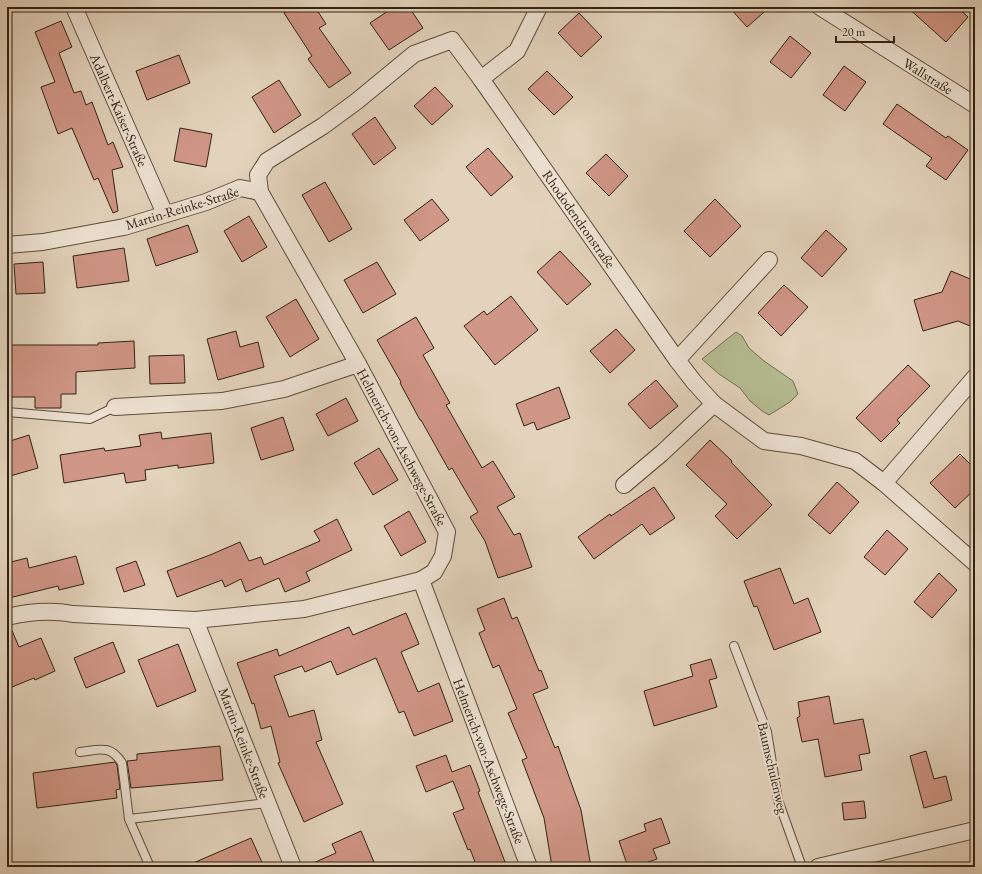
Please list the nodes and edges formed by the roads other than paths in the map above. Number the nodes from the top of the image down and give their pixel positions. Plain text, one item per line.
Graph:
1 (74, 7) edge
2 (539, 7) edge
3 (820, 7) edge
4 (481, 78) junction
5 (975, 106) edge
6 (323, 126) joint
7 (260, 192) junction
8 (165, 214) junction
9 (7, 245) edge
10 (769, 260) dead end
11 (677, 360) junction
12 (358, 364) junction
13 (975, 377) edge
14 (714, 404) junction
15 (115, 407) joint
16 (7, 412) edge
17 (884, 483) junction
18 (624, 485) dead end
19 (975, 563) edge
20 (421, 580) junction
21 (7, 617) edge
22 (195, 620) junction
23 (734, 646) dead end
24 (80, 752) dead end
25 (267, 803) junction
26 (129, 819) junction
27 (975, 830) edge
28 (150, 867) edge
29 (293, 867) edge
30 (529, 867) edge
31 (802, 867) edge
32 (818, 867) edge

1 - 8 street, Adalbert-Kaiser-Straße
2 - 4 street
3 - 5 street, Wallstraße
4 - 6 street, Rhododendronstraße
4 - 11 street, Rhododendronstraße
6 - 7 street, Martin-Reinke-Straße
7 - 8 street, Martin-Reinke-Straße
7 - 12 street, Helmerich-von-Aschwege-Straße
8 - 9 street, Martin-Reinke-Straße
10 - 11 street
11 - 14 street, Rhododendronstraße
12 - 15 street
12 - 20 street, Helmerich-von-Aschwege-Straße
13 - 17 street
14 - 17 street, Rhododendronstraße
14 - 18 street
15 - 16 lane
17 - 19 street, Rhododendronstraße
20 - 22 street
20 - 30 street, Helmerich-von-Aschwege-Straße
21 - 22 street
22 - 25 street, Martin-Reinke-Straße
23 - 31 lane, Baumschulenweg
24 - 26 lane
25 - 26 lane
25 - 29 street, Martin-Reinke-Straße
26 - 28 lane
27 - 32 street

